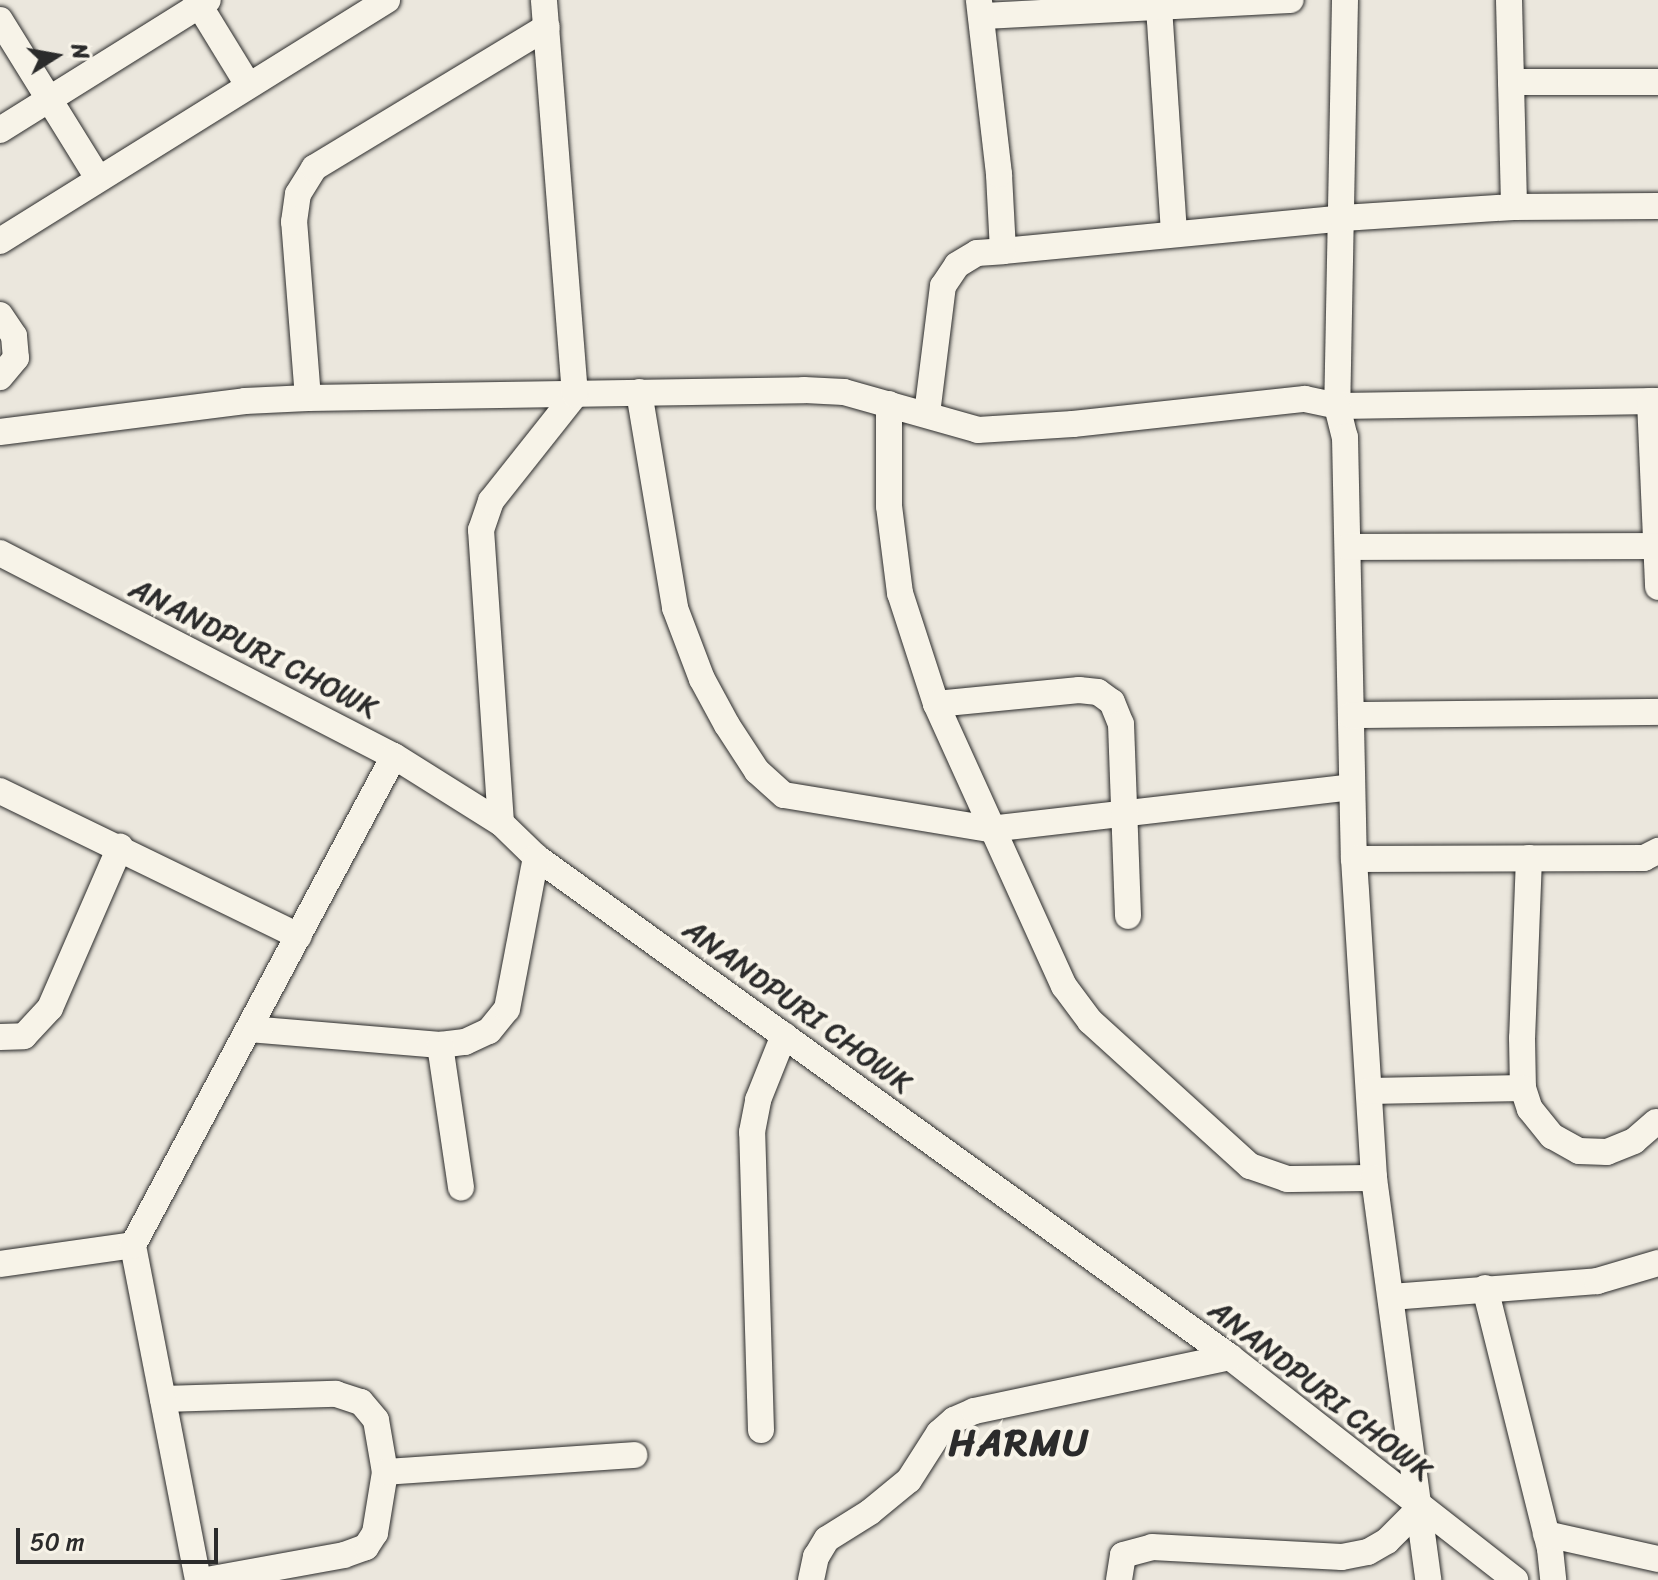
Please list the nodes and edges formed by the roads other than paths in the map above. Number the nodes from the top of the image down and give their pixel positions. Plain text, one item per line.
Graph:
1 (544, 0) edge
2 (1291, 0) edge
3 (1345, 0) edge
4 (1509, 0) edge
5 (384, 1) edge
6 (201, 2) edge
7 (1159, 7) junction
8 (981, 8) edge
9 (0, 20) edge
10 (547, 27) junction
11 (1511, 82) junction
12 (1658, 82) edge
13 (248, 85) junction
14 (49, 99) junction
15 (0, 130) edge
16 (98, 178) junction
17 (1658, 206) edge
18 (1514, 207) junction
19 (1343, 218) junction
20 (1174, 233) junction
21 (0, 241) edge
22 (1003, 251) junction
23 (0, 315) edge
24 (0, 377) edge
25 (639, 392) junction
26 (575, 395) junction
27 (308, 398) junction
28 (1654, 401) edge
29 (889, 404) junction
30 (1337, 406) junction
31 (927, 414) junction
32 (0, 432) edge
33 (1656, 546) junction
34 (1348, 547) junction
35 (0, 553) edge
36 (1658, 587) edge
37 (936, 704) junction
38 (1658, 712) edge
39 (1351, 715) junction
40 (394, 756) junction
41 (1352, 787) junction
42 (0, 791) edge
43 (1124, 814) junction
44 (501, 823) junction
45 (990, 829) junction
46 (120, 847) junction
47 (1658, 851) edge
48 (536, 857) junction
49 (1529, 858) junction
50 (1354, 859) junction
51 (1128, 916) dead end
52 (299, 936) junction
53 (249, 1029) junction
54 (784, 1035) junction
55 (0, 1037) edge
56 (440, 1045) junction
57 (1523, 1088) junction
58 (1369, 1091) junction
59 (1656, 1122) dead end
60 (1374, 1178) junction
61 (461, 1187) dead end
62 (133, 1245) junction
63 (1658, 1263) edge
64 (0, 1264) edge
65 (1485, 1288) junction
66 (1391, 1297) junction
67 (1230, 1357) junction
68 (163, 1399) junction
69 (761, 1430) dead end
70 (634, 1455) dead end
71 (385, 1472) junction
72 (1421, 1507) junction
73 (1546, 1534) junction
74 (1658, 1559) edge
75 (198, 1580) edge
76 (207, 1580) edge
77 (811, 1580) edge
78 (1119, 1580) edge
79 (1428, 1580) edge
80 (1515, 1580) edge
81 (1553, 1580) edge

1 - 10 street
2 - 7 street
3 - 19 street
4 - 11 street
5 - 13 street
6 - 13 street
6 - 14 street
7 - 8 street
7 - 20 street
8 - 22 street
9 - 14 street
10 - 26 street
10 - 27 street
11 - 12 street
11 - 18 street
13 - 16 street
14 - 15 street
14 - 16 street
16 - 21 street
17 - 18 street
18 - 19 street
19 - 20 street
19 - 30 street
20 - 22 street
22 - 31 street
23 - 24 street
25 - 26 street
25 - 29 street
25 - 45 street
26 - 27 street
26 - 44 street
27 - 32 street
28 - 30 street
28 - 33 street
29 - 31 street
29 - 37 street
30 - 31 street
30 - 34 street
33 - 34 street
33 - 36 street
34 - 39 street
35 - 40 street, ANANDPURI CHOWK
37 - 43 street
37 - 45 street
38 - 39 street
39 - 41 street
40 - 44 street, ANANDPURI CHOWK
40 - 52 street
41 - 43 street
41 - 50 street
42 - 46 street
43 - 45 street
43 - 51 street
44 - 48 street, ANANDPURI CHOWK
45 - 60 street
46 - 52 street
46 - 55 street
47 - 49 street
48 - 54 street, ANANDPURI CHOWK
48 - 56 street
49 - 50 street
49 - 57 street
50 - 58 street
52 - 53 street
53 - 56 street
53 - 62 street
54 - 67 street, ANANDPURI CHOWK
54 - 69 street
56 - 61 street
57 - 58 street
57 - 59 street
58 - 60 street
60 - 66 street
62 - 64 street
62 - 68 street
63 - 65 street
65 - 66 street
65 - 73 street
66 - 72 street
67 - 72 street, ANANDPURI CHOWK
67 - 77 street
68 - 71 street
68 - 75 street
70 - 71 street
71 - 76 street
72 - 78 street
72 - 79 street
72 - 80 street, ANANDPURI CHOWK
73 - 74 street
73 - 81 street

